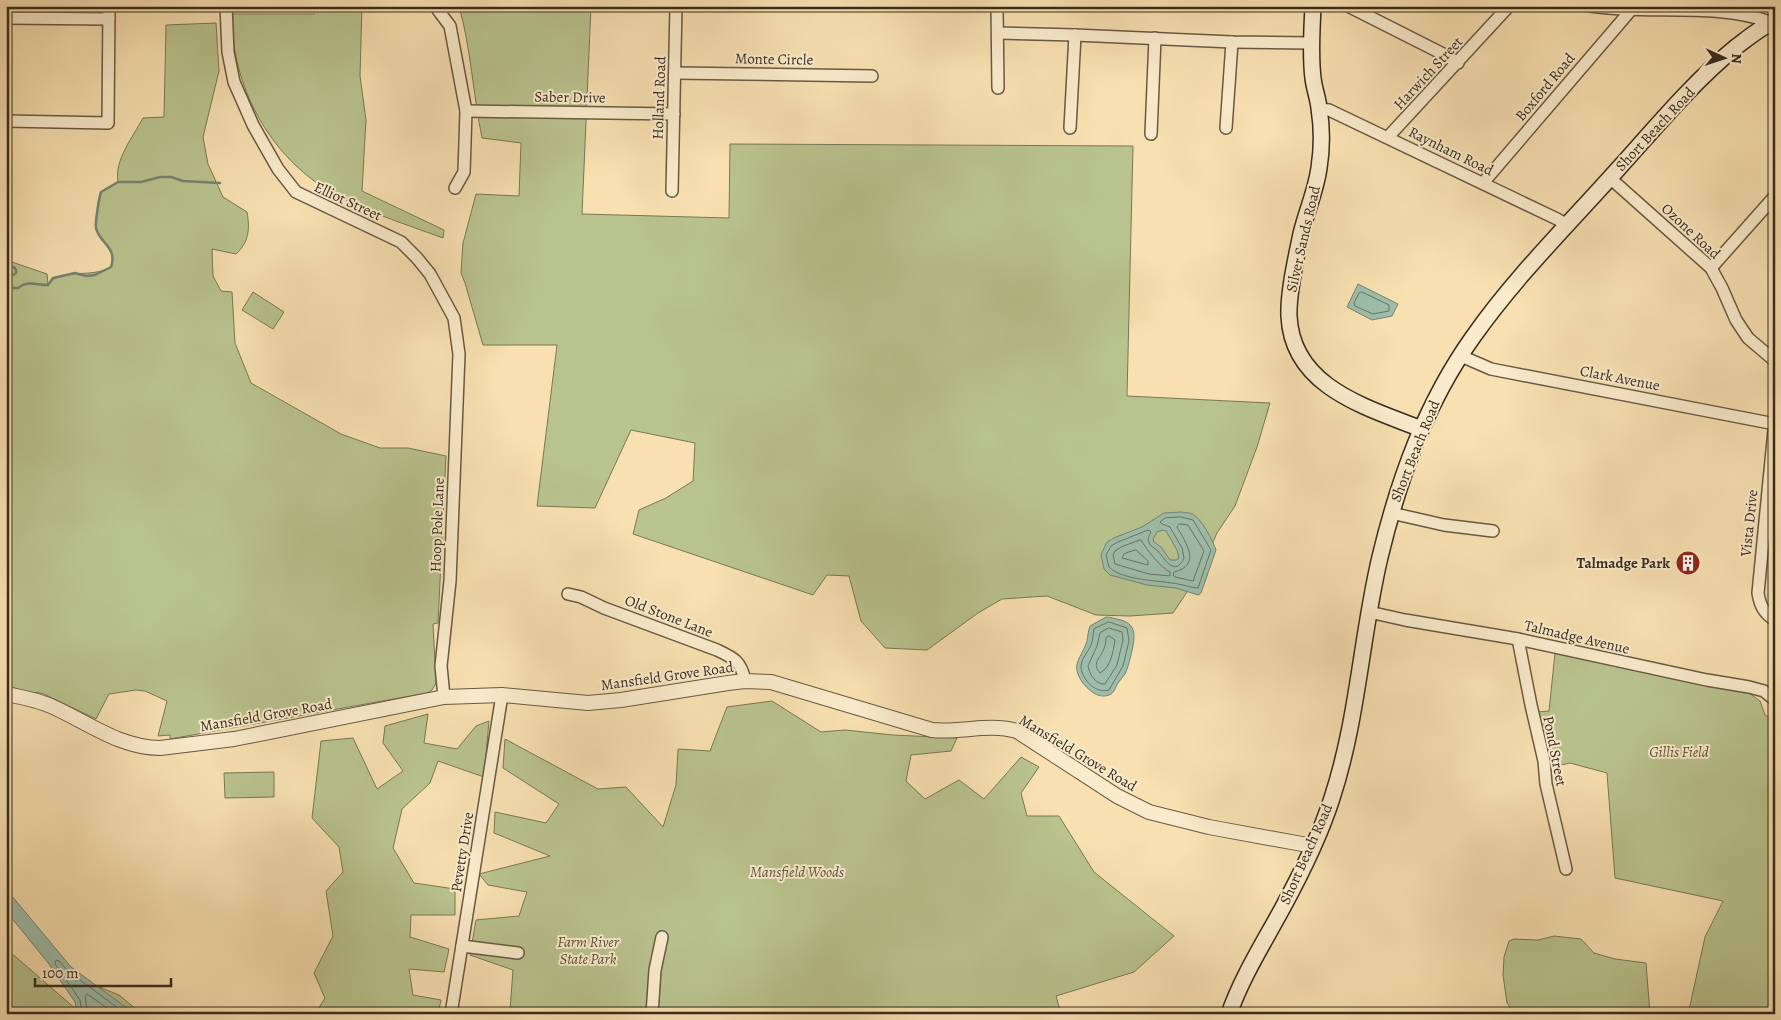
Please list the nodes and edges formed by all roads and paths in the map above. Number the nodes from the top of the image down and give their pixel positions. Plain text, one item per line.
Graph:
1 (109, 6) edge
2 (226, 6) edge
3 (676, 6) edge
4 (1313, 6) edge
5 (1348, 6) edge
6 (1509, 6) edge
7 (1590, 6) edge
8 (997, 7) edge
9 (438, 10) dead end
10 (1631, 10) junction
11 (6, 18) edge
12 (109, 19) junction
13 (1773, 22) edge
14 (998, 33) junction
15 (1075, 35) junction
16 (1155, 38) junction
17 (1232, 42) junction
18 (1311, 43) junction
19 (1458, 63) junction
20 (675, 73) junction
21 (872, 76) dead end
22 (998, 88) dead end
23 (1319, 109) junction
24 (466, 111) junction
25 (674, 114) junction
26 (6, 121) edge
27 (1070, 128) dead end
28 (1226, 128) dead end
29 (1151, 134) dead end
30 (1388, 138) junction
31 (1610, 178) junction
32 (1483, 184) junction
33 (455, 188) dead end
34 (672, 191) dead end
35 (1775, 196) edge
36 (1567, 225) junction
37 (1711, 268) junction
38 (458, 354) joint
39 (1461, 356) junction
40 (1775, 361) edge
41 (1775, 423) edge
42 (1421, 429) junction
43 (1391, 513) junction
44 (1493, 531) dead end
45 (568, 594) dead end
46 (1368, 612) junction
47 (1775, 620) edge
48 (1518, 639) junction
49 (745, 681) junction
50 (6, 694) edge
51 (502, 695) junction
52 (444, 697) junction
53 (1775, 700) edge
54 (1314, 846) junction
55 (1566, 869) dead end
56 (662, 937) dead end
57 (462, 946) junction
58 (518, 953) dead end
59 (451, 1014) edge
60 (652, 1014) edge
61 (1229, 1014) edge

1 - 12 street
2 - 38 street, Elliot Street
3 - 20 street, Holland Road
4 - 18 main road, Silver Sands Road
5 - 19 street
6 - 19 street, Harwich Street
7 - 10 street
8 - 14 street
9 - 24 street
10 - 13 street
10 - 32 street, Boxford Road
11 - 12 street
12 - 26 street
13 - 31 main road, Short Beach Road
14 - 15 street
14 - 22 street
15 - 16 street
15 - 27 street
16 - 17 street
16 - 29 street
17 - 18 street
17 - 28 street
18 - 23 main road, Silver Sands Road
19 - 30 street, Harwich Street
20 - 21 street, Monte Circle
20 - 25 street, Holland Road
23 - 30 street, Raynham Road
23 - 42 main road, Silver Sands Road
24 - 25 street, Saber Drive
24 - 33 street
25 - 34 street, Holland Road
30 - 32 street, Raynham Road
31 - 36 main road, Short Beach Road
31 - 37 street, Ozone Road
32 - 36 street, Raynham Road
35 - 37 street
36 - 39 main road, Short Beach Road
37 - 40 street, Ozone Road
38 - 52 street, Hoop Pole Lane
39 - 41 street, Clark Avenue
39 - 42 main road, Short Beach Road
41 - 47 street, Vista Drive
42 - 43 main road, Short Beach Road
43 - 44 street
43 - 46 main road, Short Beach Road
45 - 49 street, Old Stone Lane
46 - 48 street, Talmadge Avenue
46 - 54 main road, Short Beach Road
48 - 53 street, Talmadge Avenue
48 - 55 street, Pond Street
49 - 51 street, Mansfield Grove Road
49 - 54 street, Mansfield Grove Road
50 - 52 street, Mansfield Grove Road
51 - 52 street, Mansfield Grove Road
51 - 57 street, Pevetty Drive
54 - 61 main road, Short Beach Road
56 - 60 street
57 - 58 street
57 - 59 street, Pevetty Drive

